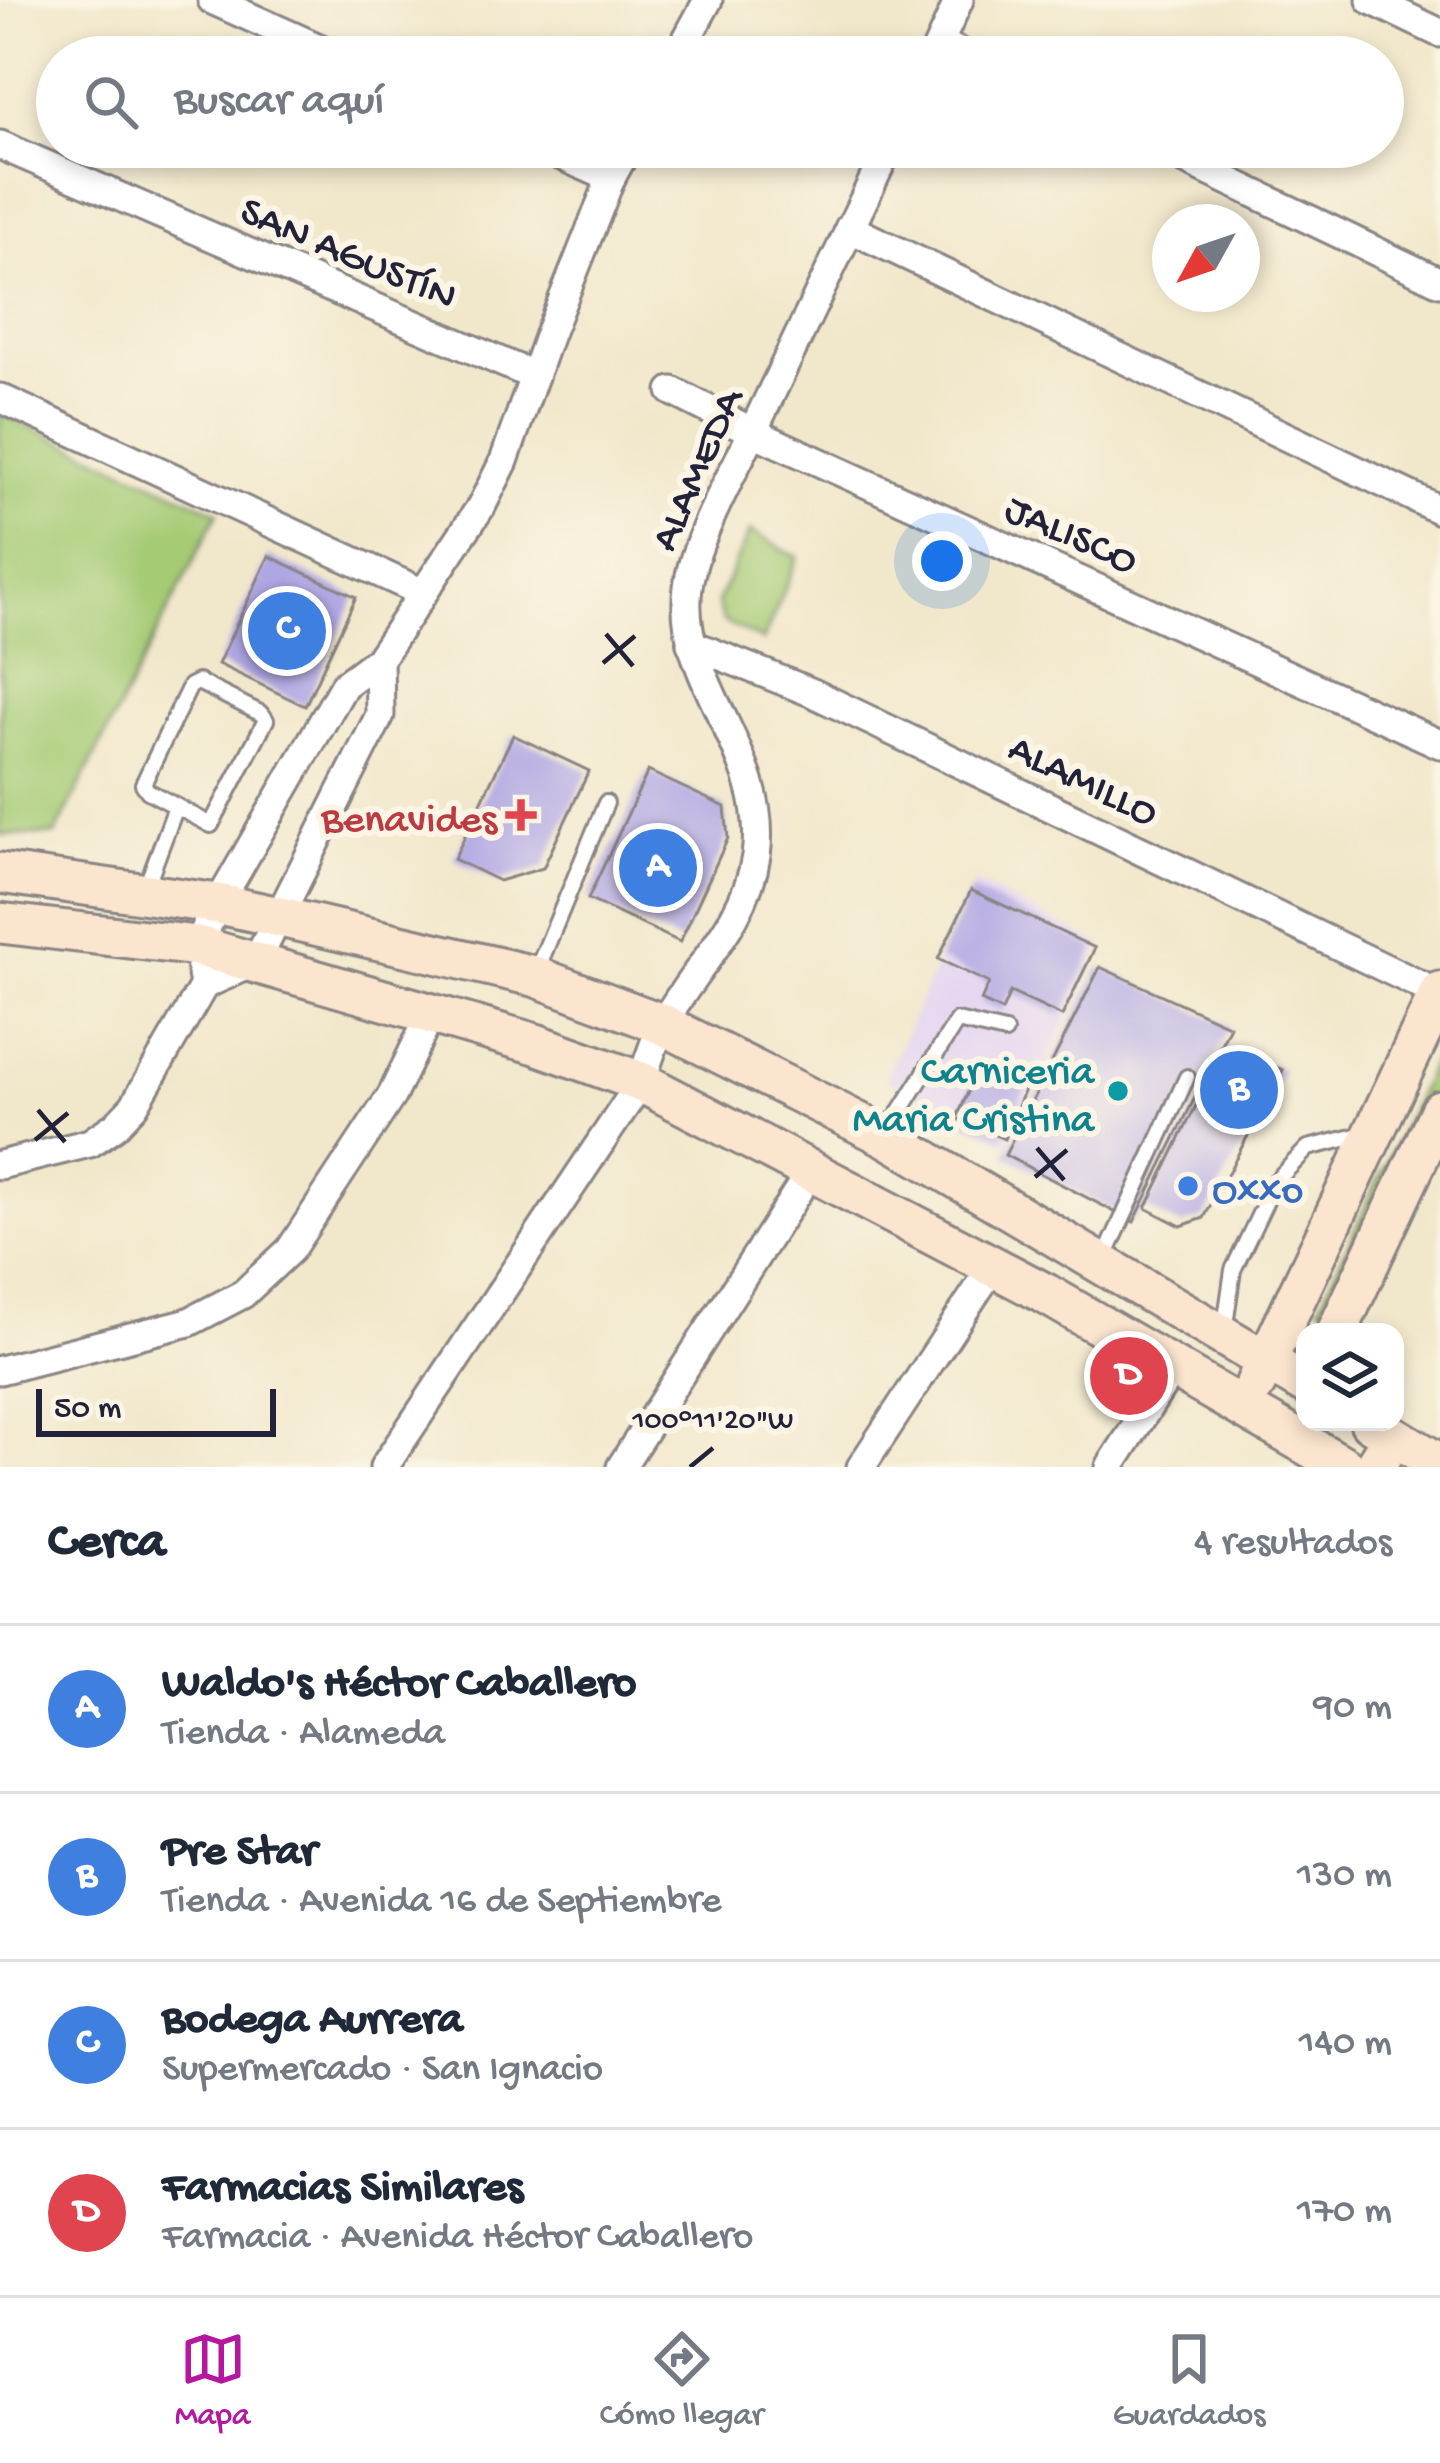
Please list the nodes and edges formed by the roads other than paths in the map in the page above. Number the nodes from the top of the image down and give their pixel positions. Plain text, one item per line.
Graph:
1 (212, 0) edge
2 (708, 0) edge
3 (959, 0) edge
4 (1371, 0) edge
5 (1440, 33) edge
6 (292, 36) edge
7 (688, 36) edge
8 (942, 36) edge
9 (0, 145) edge
10 (36, 161) edge
11 (53, 168) edge
12 (588, 168) edge
13 (616, 168) edge
14 (879, 168) edge
15 (1202, 168) edge
16 (611, 178) junction
17 (849, 228) junction
18 (1440, 282) edge
19 (534, 376) junction
20 (672, 392) dead end
21 (0, 398) edge
22 (753, 432) junction
23 (1440, 509) edge
24 (421, 592) junction
25 (691, 644) junction
26 (379, 658) junction
27 (1440, 744) edge
28 (606, 803) dead end
29 (176, 807) junction
30 (0, 873) edge
31 (143, 894) junction
32 (218, 904) junction
33 (280, 917) junction
34 (0, 923) edge
35 (256, 962) junction
36 (200, 966) junction
37 (534, 976) junction
38 (1440, 993) edge
39 (431, 1014) junction
40 (662, 1024) junction
41 (1005, 1032) dead end
42 (1187, 1077) dead end
43 (641, 1082) junction
44 (1440, 1112) edge
45 (1376, 1131) junction
46 (885, 1136) junction
47 (0, 1165) edge
48 (812, 1169) junction
49 (1090, 1256) junction
50 (992, 1268) junction
51 (1046, 1294) junction
52 (1340, 1323) edge
53 (1223, 1336) junction
54 (1268, 1364) junction
55 (1174, 1366) junction
56 (0, 1370) edge
57 (1296, 1379) edge
58 (1243, 1405) junction
59 (1296, 1415) edge
60 (1311, 1431) edge
61 (1379, 1442) edge
62 (1440, 1464) edge
63 (384, 1467) edge
64 (621, 1467) edge
65 (861, 1467) edge
66 (1110, 1467) edge
67 (1345, 1467) edge

1 - 6 street
2 - 7 street
3 - 8 street
4 - 5 street
9 - 10 street, SAN AGUSTÍN
11 - 19 street, SAN AGUSTÍN
12 - 16 street
13 - 16 street
14 - 17 street, ALAMEDA
15 - 18 street
16 - 19 street
17 - 22 street, ALAMEDA
17 - 23 street
19 - 24 street
20 - 22 street, JALISCO
21 - 24 street
22 - 25 street, ALAMEDA
22 - 27 street, JALISCO
24 - 26 street
25 - 38 street, ALAMILLO
25 - 40 street, ALAMEDA
26 - 32 street
26 - 33 street
28 - 37 lane
29 - 29 lane
29 - 31 lane
30 - 31 main road
31 - 32 main road
32 - 33 main road
32 - 36 street
33 - 35 street
33 - 37 main road
34 - 36 main road
35 - 36 main road
35 - 39 main road
36 - 47 street
37 - 40 main road
38 - 45 main road
39 - 43 main road
39 - 56 street
40 - 43 street, ALAMEDA
40 - 46 main road
41 - 46 lane
42 - 49 lane
43 - 48 main road
43 - 63 street, ALAMEDA
44 - 52 main road
45 - 53 lane
45 - 54 main road
46 - 49 main road
48 - 50 main road
48 - 64 street
49 - 51 main road
49 - 53 main road
50 - 51 main road
50 - 65 street
51 - 55 main road
53 - 54 main road
54 - 57 main road
54 - 58 main road
55 - 58 main road
55 - 66 street
58 - 59 main road
60 - 67 main road
61 - 62 main road

